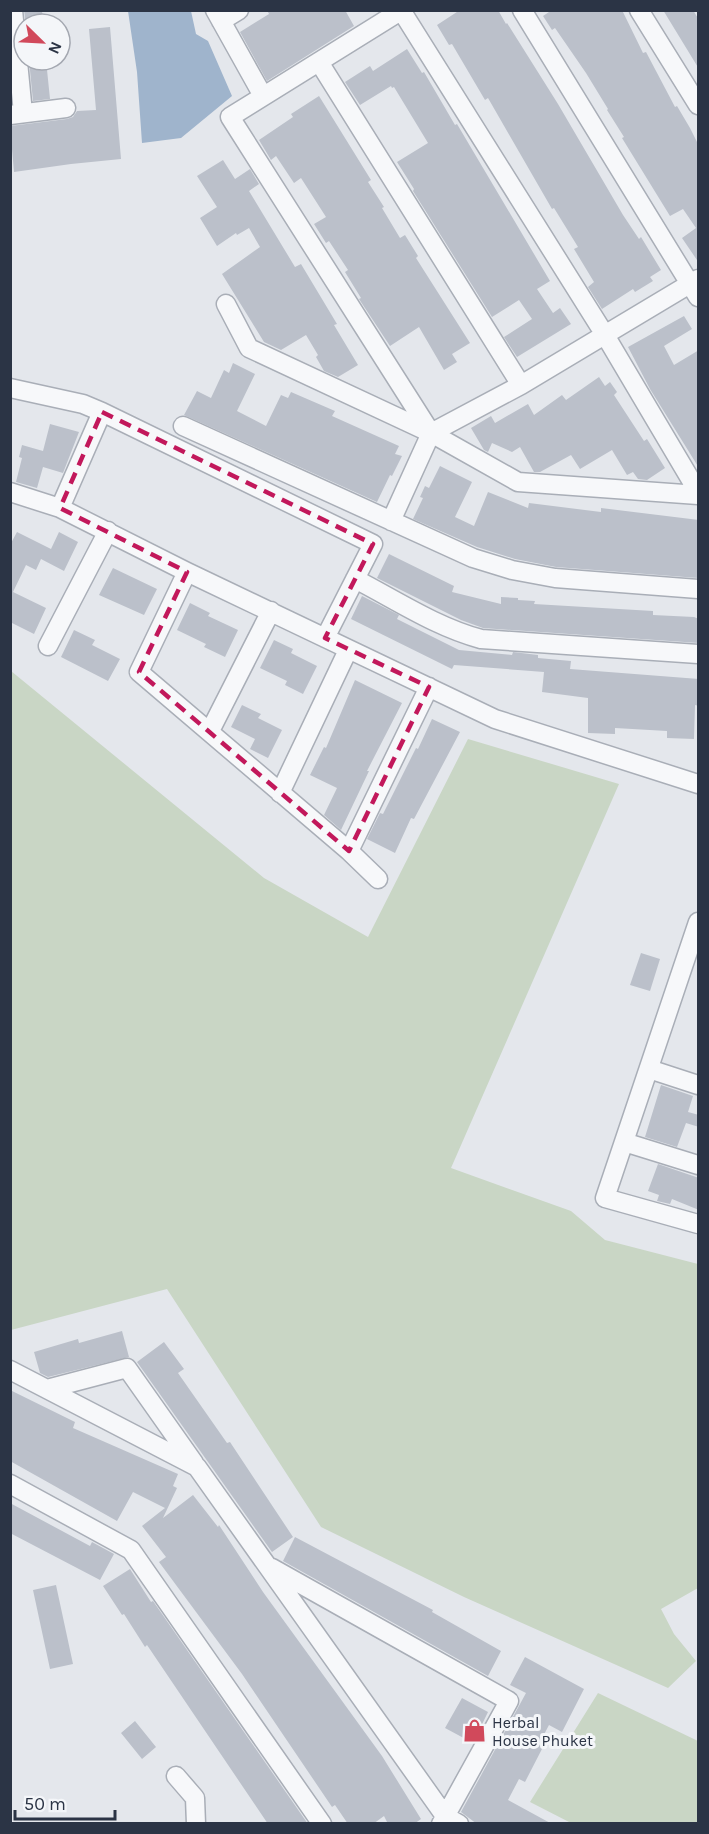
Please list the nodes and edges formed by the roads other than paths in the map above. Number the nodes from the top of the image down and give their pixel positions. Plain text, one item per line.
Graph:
1 (13, 10) edge
2 (239, 10) edge
3 (522, 10) edge
4 (639, 10) edge
5 (401, 11) edge
6 (218, 16) edge
7 (319, 62) junction
8 (264, 96) junction
9 (699, 105) edge
10 (66, 108) dead end
11 (17, 114) edge
12 (696, 287) edge
13 (226, 304) dead end
14 (605, 335) junction
15 (521, 386) junction
16 (10, 388) edge
17 (102, 412) junction
18 (183, 426) dead end
19 (431, 433) junction
20 (699, 493) edge
21 (11, 494) edge
22 (60, 508) junction
23 (391, 521) junction
24 (108, 531) junction
25 (187, 572) junction
26 (355, 579) junction
27 (699, 589) edge
28 (271, 611) junction
29 (325, 638) junction
30 (48, 646) dead end
31 (348, 650) junction
32 (699, 654) edge
33 (429, 687) junction
34 (210, 731) junction
35 (699, 784) edge
36 (280, 793) junction
37 (349, 851) junction
38 (378, 879) dead end
39 (697, 931) edge
40 (649, 1069) junction
41 (699, 1085) edge
42 (624, 1142) junction
43 (699, 1165) edge
44 (699, 1224) edge
45 (10, 1370) edge
46 (47, 1389) junction
47 (197, 1467) junction
48 (10, 1484) edge
49 (268, 1566) junction
50 (176, 1776) dead end
51 (448, 1821) edge
52 (196, 1824) edge
53 (322, 1824) edge

1 - 11 street
2 - 6 street
3 - 12 street
4 - 9 street
5 - 7 street
5 - 14 street
6 - 8 street
7 - 8 street
7 - 15 street
8 - 19 street
10 - 11 street
12 - 14 street
13 - 19 street
14 - 15 street
14 - 20 street
15 - 19 street
16 - 17 street
17 - 22 street
17 - 26 street
18 - 23 street
19 - 20 street
19 - 23 street
21 - 22 street
22 - 24 street
23 - 27 street
24 - 25 street
24 - 30 street
25 - 28 street
25 - 34 street
26 - 29 street
26 - 32 street
28 - 29 street
28 - 34 street
29 - 31 street
31 - 33 street
31 - 36 street
33 - 35 street
33 - 37 street
34 - 36 street
36 - 37 street
37 - 38 street
39 - 40 street
40 - 41 street
40 - 42 street
42 - 43 street
42 - 44 street
45 - 46 street
46 - 47 street
46 - 47 street
47 - 49 street
48 - 53 street
49 - 51 street
49 - 51 street
50 - 52 street

